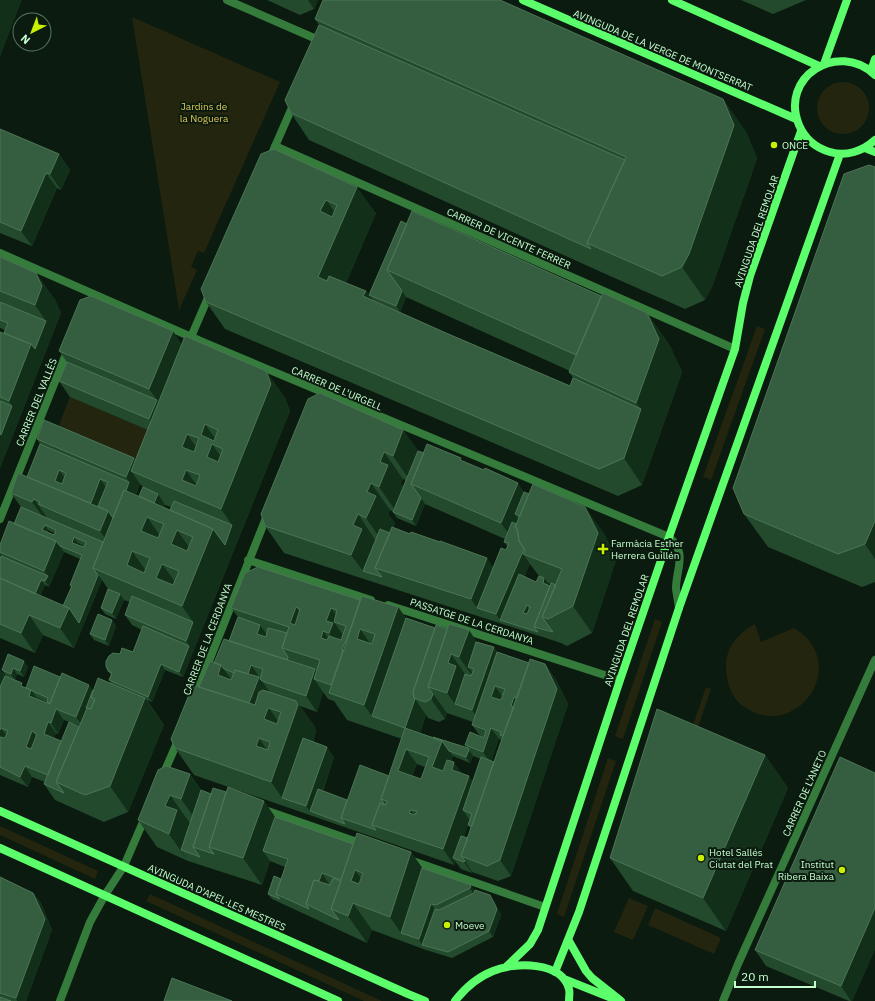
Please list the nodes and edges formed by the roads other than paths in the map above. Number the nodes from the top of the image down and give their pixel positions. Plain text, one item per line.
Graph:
1 (227, 0) edge
2 (523, 0) edge
3 (672, 0) edge
4 (847, 0) edge
5 (321, 42) edge
6 (875, 59) edge
7 (822, 65) junction
8 (873, 73) edge
9 (299, 92) edge
10 (796, 119) junction
11 (801, 130) junction
12 (875, 140) edge
13 (275, 146) junction
14 (865, 148) junction
15 (875, 152) edge
16 (840, 154) junction
17 (268, 161) edge
18 (0, 253) edge
19 (214, 285) edge
20 (191, 336) junction
21 (70, 344) edge
22 (735, 349) junction
23 (269, 509) edge
24 (0, 519) edge
25 (669, 537) junction
26 (248, 560) junction
27 (679, 608) junction
28 (875, 660) edge
29 (620, 680) junction
30 (192, 704) edge
31 (181, 733) edge
32 (160, 782) edge
33 (256, 807) edge
34 (148, 810) edge
35 (0, 811) edge
36 (369, 846) edge
37 (0, 848) edge
38 (400, 856) edge
39 (124, 866) junction
40 (104, 895) junction
41 (545, 907) junction
42 (569, 940) junction
43 (506, 967) junction
44 (555, 972) junction
45 (564, 979) junction
46 (463, 991) junction
47 (60, 1001) edge
48 (338, 1001) edge
49 (426, 1001) edge
50 (449, 1001) edge
51 (455, 1001) edge
52 (570, 1001) edge
53 (620, 1001) edge
54 (723, 1001) edge

1 - 5 street
2 - 10 street, AVINGUDA DE LA VERGE DE MONTSERRAT
3 - 7 street
4 - 7 street
6 - 8 street
7 - 8 street
7 - 10 street
9 - 13 street
10 - 11 street
11 - 16 street
11 - 22 street, AVINGUDA DEL REMOLAR
12 - 14 street
13 - 17 street
13 - 22 street, CARRER DE VICENTE FERRER
14 - 15 street
14 - 16 street
16 - 27 street
18 - 20 street, CARRER DE L'URGELL
19 - 20 street
20 - 25 street, CARRER DE L'URGELL
21 - 24 street, CARRER DEL VALLÈS
22 - 25 street, AVINGUDA DEL REMOLAR
23 - 26 street, CARRER DE LA CERDANYA
25 - 27 street
25 - 29 street, AVINGUDA DEL REMOLAR
26 - 29 street, PASSATGE DE LA CERDANYA
26 - 30 street, CARRER DE LA CERDANYA
27 - 42 street
28 - 54 street, CARRER DE L'ANETO
29 - 41 street, AVINGUDA DEL REMOLAR
31 - 32 street
33 - 36 street
34 - 39 street
35 - 39 street, AVINGUDA D'APEL·LES MESTRES
37 - 40 street
38 - 41 street
39 - 40 street
39 - 49 street, AVINGUDA D'APEL·LES MESTRES
40 - 47 street
40 - 48 street
41 - 43 street, AVINGUDA DEL REMOLAR
42 - 44 street
42 - 53 street
43 - 44 street, AVINGUDA DEL REMOLAR
43 - 46 street, AVINGUDA DEL REMOLAR
44 - 45 street, AVINGUDA DEL REMOLAR
45 - 52 street
45 - 53 street
46 - 50 street
46 - 51 street, AVINGUDA DEL REMOLAR

